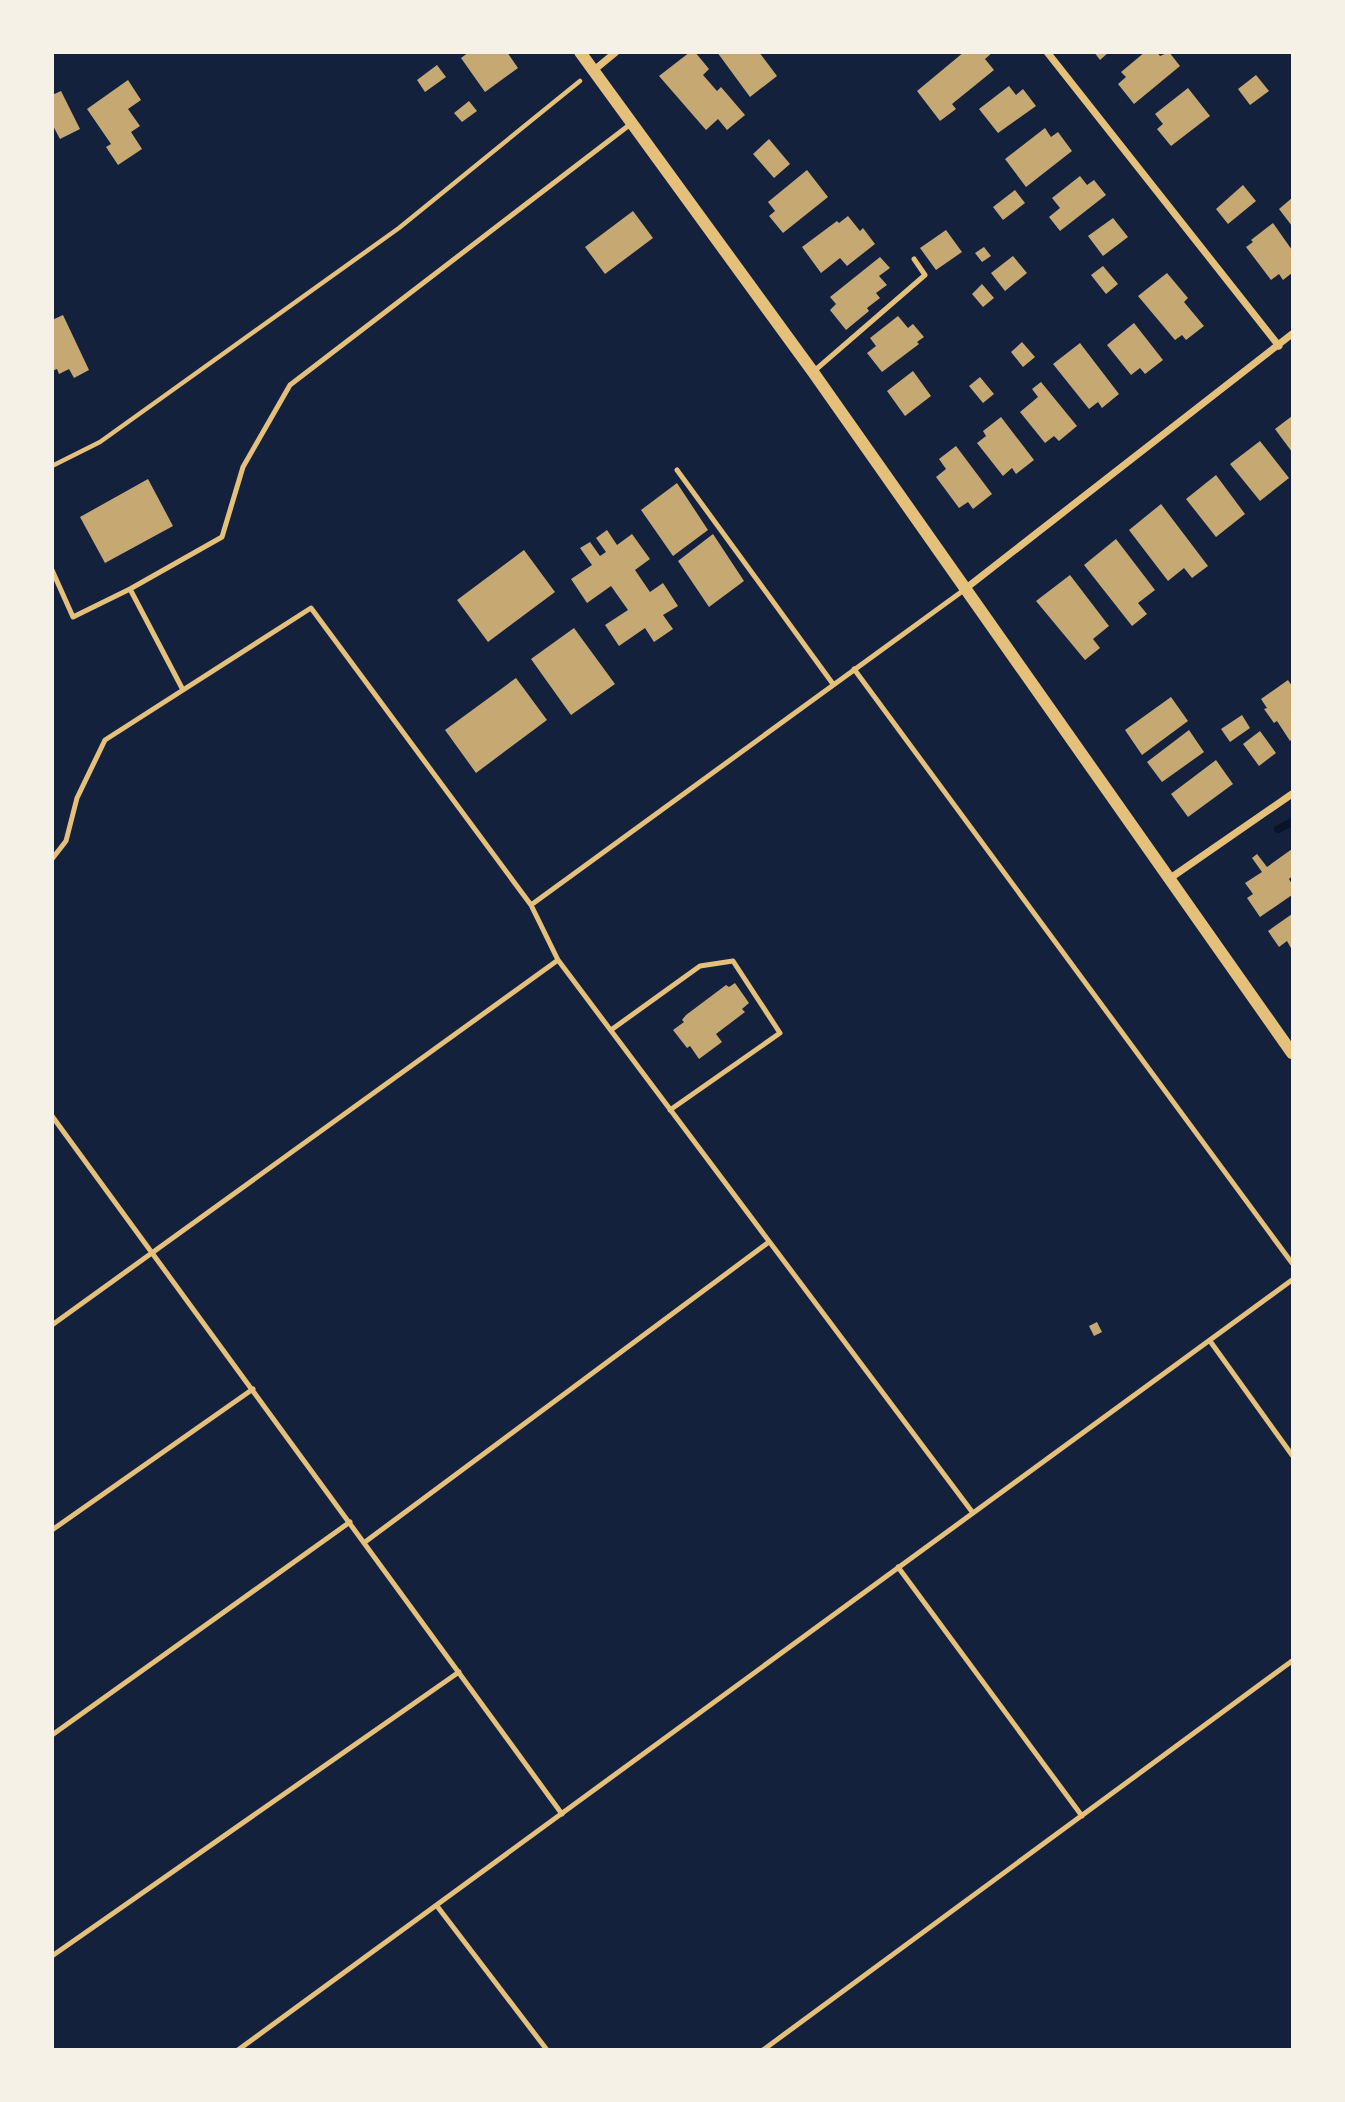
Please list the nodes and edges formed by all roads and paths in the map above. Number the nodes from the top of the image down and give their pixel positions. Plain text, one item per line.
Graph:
1 (580, 52) edge
2 (616, 52) edge
3 (1047, 52) edge
4 (593, 71) junction
5 (632, 124) junction
6 (914, 259) dead end
7 (1293, 334) edge
8 (1279, 346) junction
9 (813, 372) junction
10 (52, 466) edge
11 (677, 470) dead end
12 (52, 570) edge
13 (131, 589) junction
14 (965, 589) junction
15 (854, 669) junction
16 (833, 684) junction
17 (183, 690) junction
18 (1293, 794) edge
19 (52, 859) edge
20 (1169, 879) junction
21 (531, 905) junction
22 (558, 960) junction
23 (611, 1030) junction
24 (1293, 1053) edge
25 (670, 1110) junction
26 (52, 1116) edge
27 (769, 1242) junction
28 (153, 1254) junction
29 (1293, 1263) edge
30 (1293, 1280) edge
31 (52, 1325) edge
32 (1210, 1341) junction
33 (253, 1389) junction
34 (1293, 1455) edge
35 (973, 1513) junction
36 (350, 1522) junction
37 (52, 1530) edge
38 (365, 1542) junction
39 (898, 1567) junction
40 (1293, 1661) edge
41 (459, 1672) junction
42 (52, 1735) edge
43 (562, 1814) junction
44 (1082, 1816) junction
45 (437, 1906) junction
46 (52, 1956) edge
47 (238, 2049) edge
48 (547, 2049) edge
49 (763, 2049) edge

1 - 4 street
2 - 4 street
3 - 8 street
4 - 5 street
4 - 10 path
5 - 9 street
5 - 13 lane
6 - 9 lane
7 - 8 street
8 - 14 street
9 - 14 street
11 - 16 lane
12 - 13 lane
13 - 17 lane
14 - 15 lane
14 - 20 street
15 - 16 lane
15 - 29 lane
16 - 21 lane
17 - 19 lane
17 - 21 lane
18 - 20 street
20 - 24 street
21 - 22 lane
22 - 23 lane
22 - 28 lane
23 - 25 lane
23 - 25 lane
25 - 27 lane
26 - 28 lane
27 - 35 lane
27 - 38 lane
28 - 31 lane
28 - 33 lane
30 - 32 lane
32 - 34 lane
32 - 35 lane
33 - 36 lane
33 - 37 lane
35 - 39 lane
36 - 38 lane
36 - 42 lane
38 - 41 lane
39 - 43 lane
39 - 44 lane
40 - 44 lane
41 - 43 lane
41 - 46 lane
43 - 45 lane
44 - 49 lane
45 - 47 lane
45 - 48 lane

